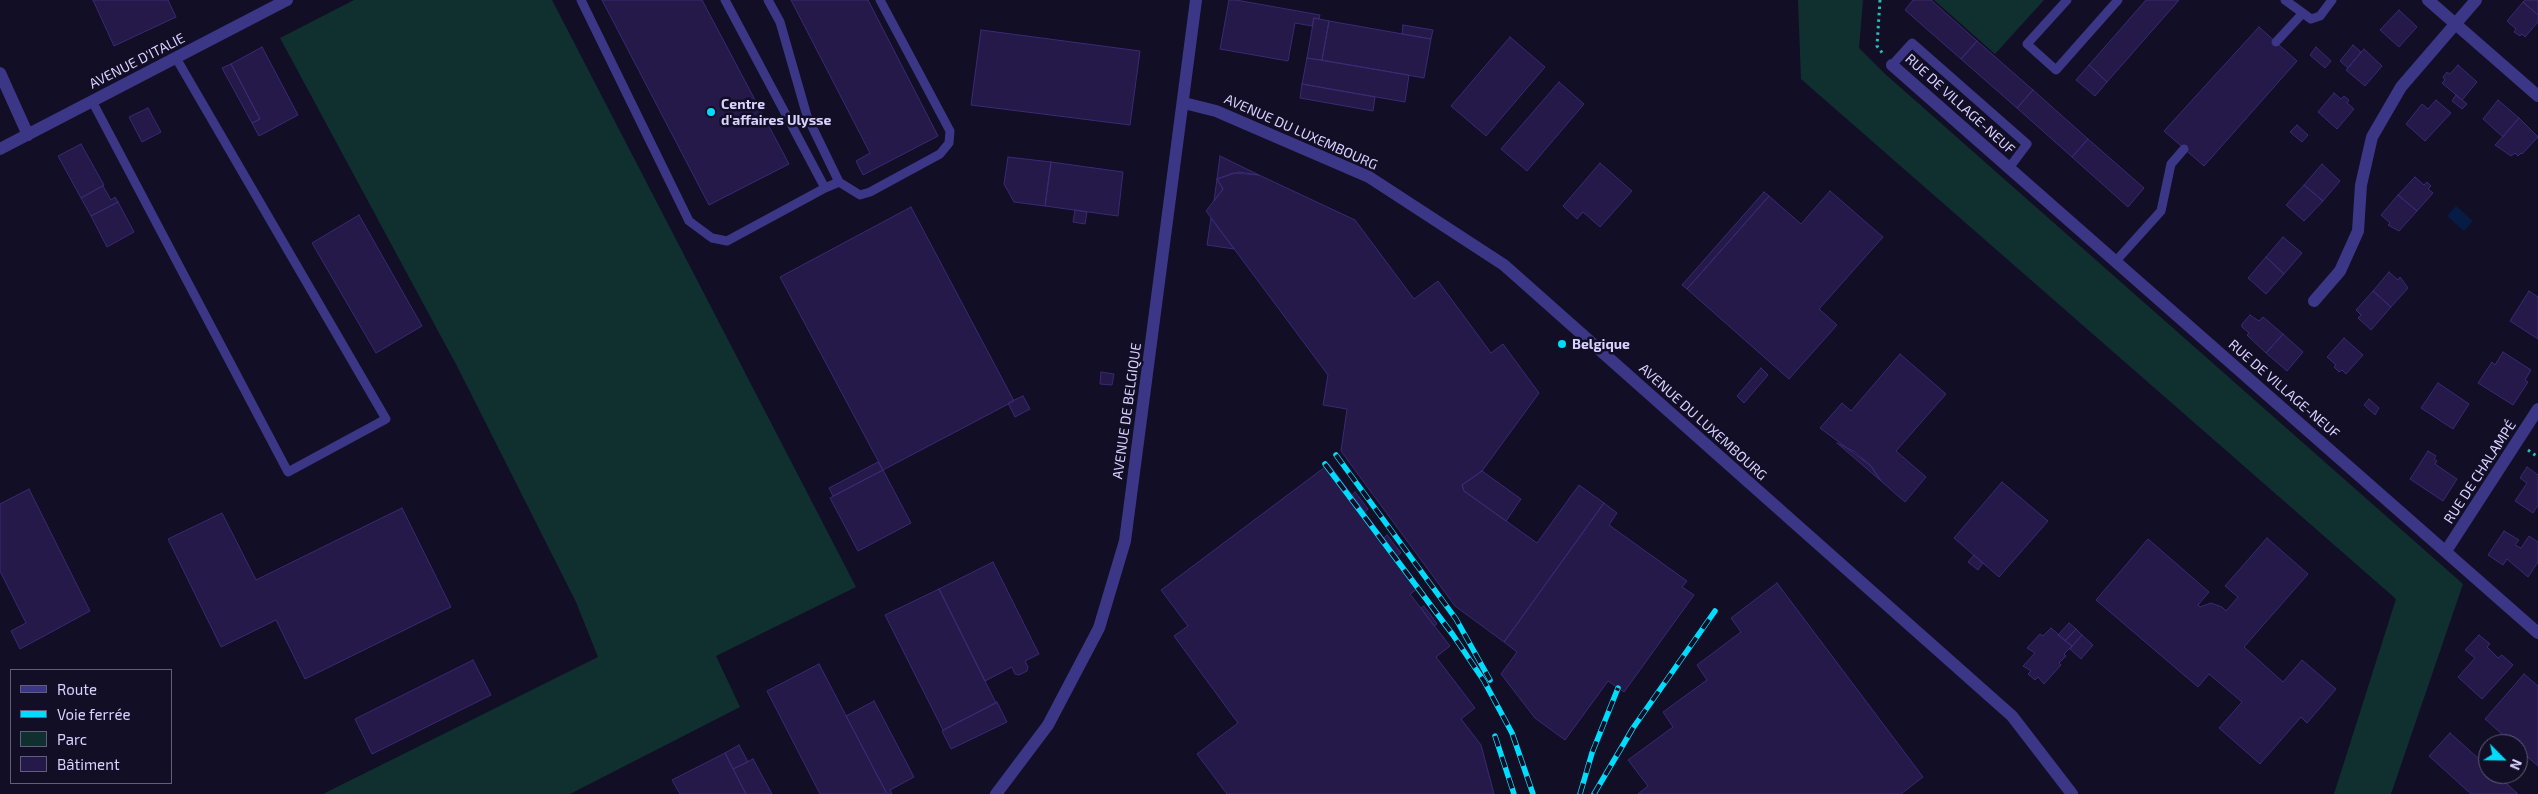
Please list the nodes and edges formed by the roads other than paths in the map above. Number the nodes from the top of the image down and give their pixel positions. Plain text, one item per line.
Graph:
1 (287, 0) edge
2 (581, 0) edge
3 (725, 0) edge
4 (768, 0) edge
5 (880, 0) edge
6 (1196, 0) edge
7 (2067, 0) edge
8 (2118, 0) edge
9 (2285, 0) edge
10 (2332, 0) edge
11 (2428, 0) edge
12 (2476, 0) edge
13 (2302, 14) junction
14 (2455, 23) junction
15 (2276, 42) dead end
16 (176, 58) junction
17 (1892, 65) joint
18 (0, 73) edge
19 (2538, 96) edge
20 (92, 101) junction
21 (1184, 103) junction
22 (28, 135) junction
23 (0, 149) edge
24 (2184, 149) dead end
25 (2009, 168) junction
26 (839, 182) junction
27 (825, 188) junction
28 (2115, 262) junction
29 (2314, 301) dead end
30 (2538, 409) edge
31 (2446, 551) junction
32 (2538, 633) edge
33 (996, 794) edge
34 (2072, 794) edge

1 - 16 street, AVENUE D'ITALIE
2 - 27 lane
3 - 27 lane
4 - 26 lane
5 - 26 lane
6 - 21 street, AVENUE DE BELGIQUE
7 - 8 lane
9 - 13 lane
10 - 13 lane
11 - 14 street
12 - 14 street
13 - 15 lane
14 - 19 street
14 - 29 street
16 - 20 street, AVENUE D'ITALIE
16 - 20 lane
17 - 25 street, RUE DE VILLAGE-NEUF
17 - 25 lane, RUE DE VILLAGE-NEUF
18 - 22 street
20 - 22 street, AVENUE D'ITALIE
21 - 33 street, AVENUE DE BELGIQUE
21 - 34 street, AVENUE DU LUXEMBOURG
22 - 23 street, AVENUE D'ITALIE
24 - 28 lane
25 - 28 street, RUE DE VILLAGE-NEUF
26 - 27 lane
28 - 31 street, RUE DE VILLAGE-NEUF
30 - 31 street, RUE DE CHALAMPÉ
31 - 32 street, RUE DE VILLAGE-NEUF

